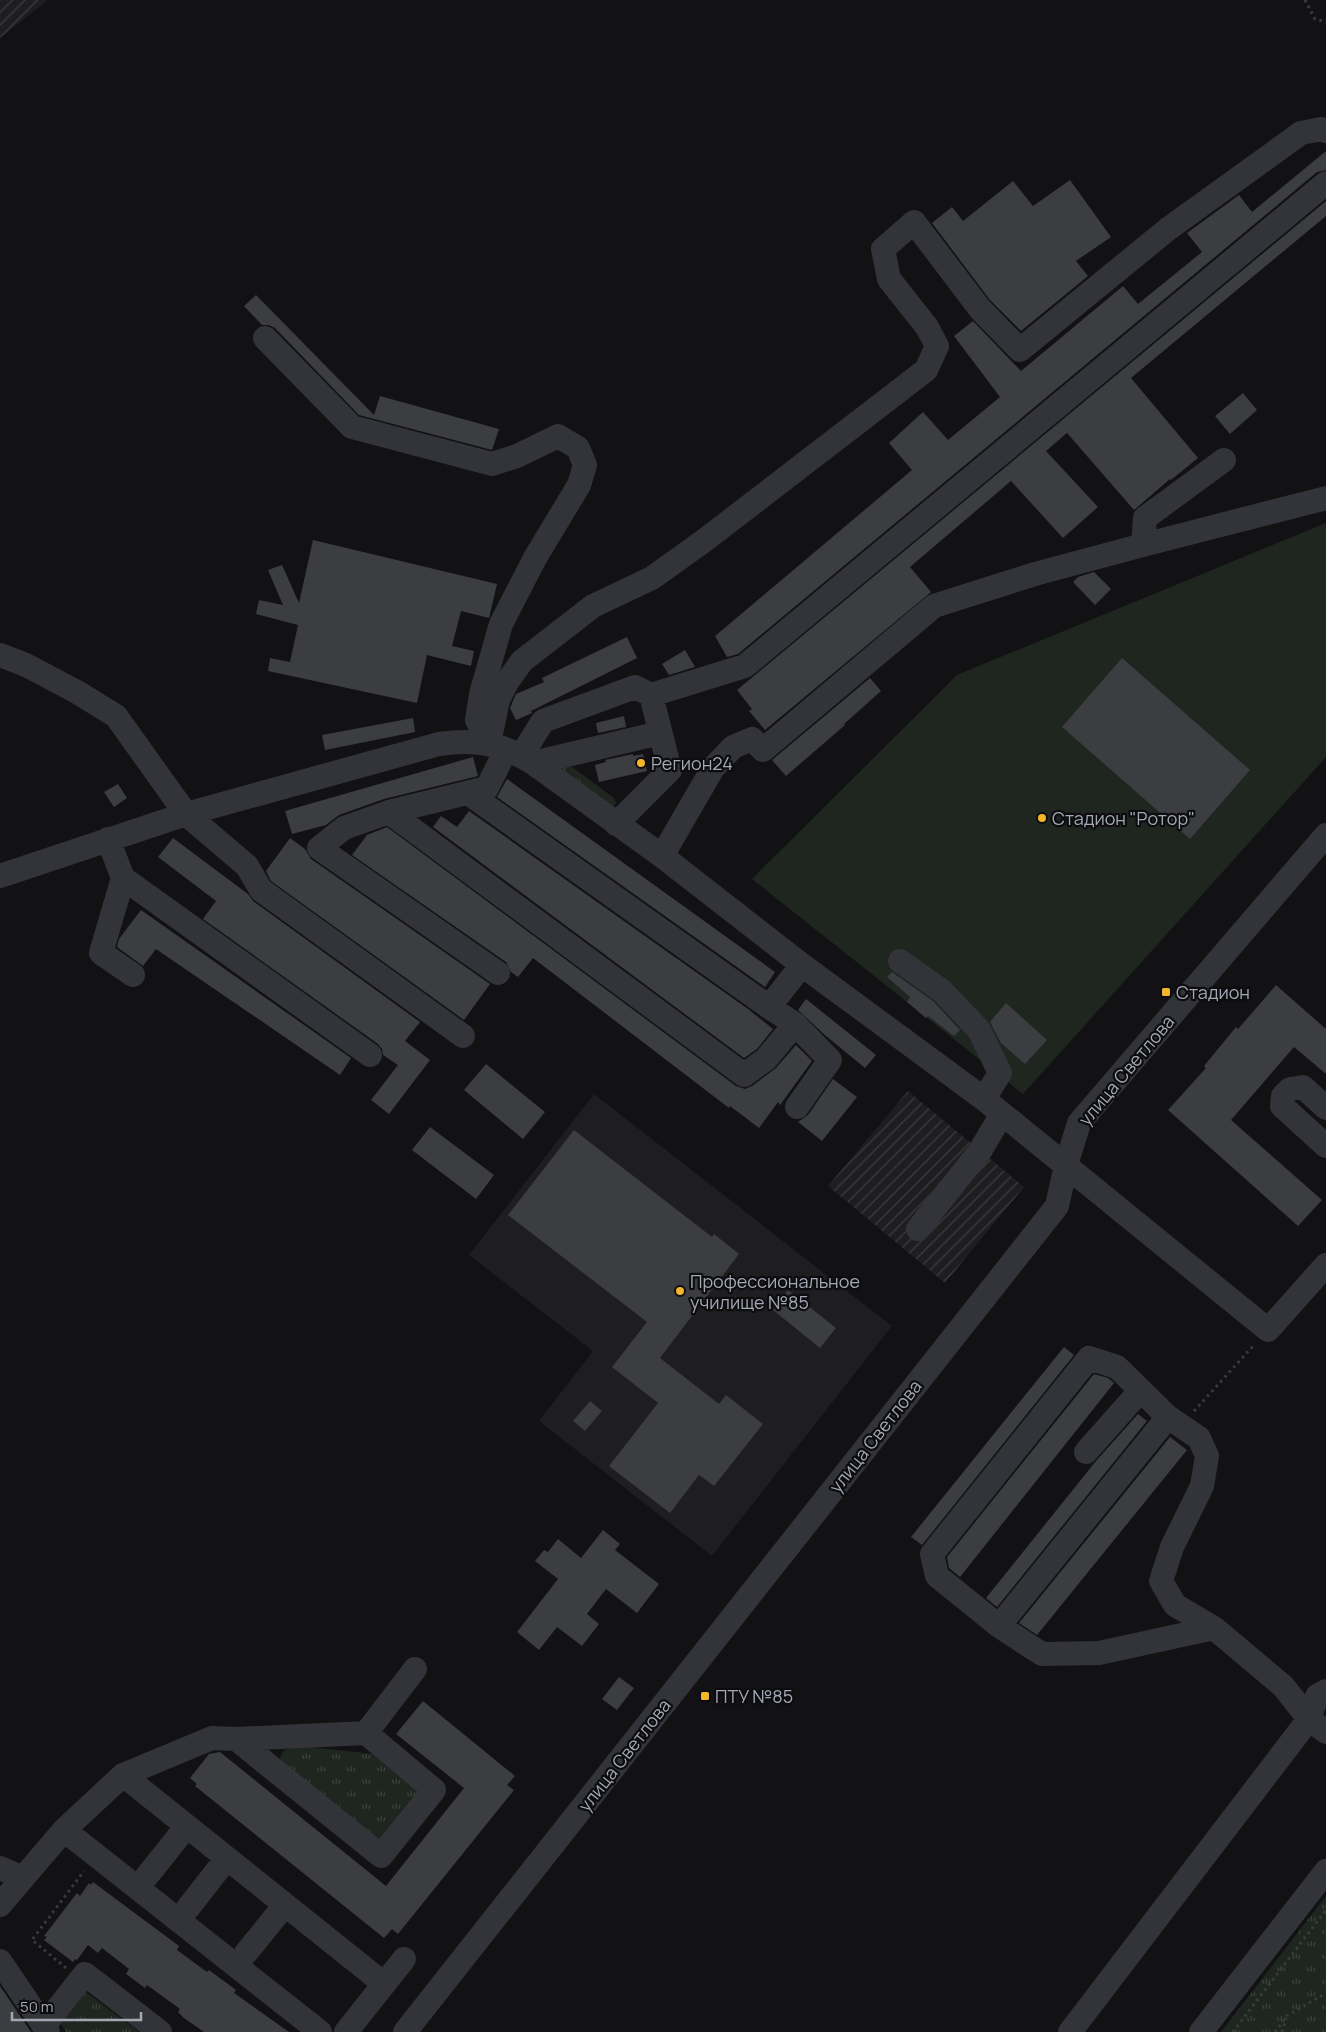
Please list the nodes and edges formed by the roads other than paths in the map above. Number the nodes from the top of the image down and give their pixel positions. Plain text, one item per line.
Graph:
1 (1326, 130) edge
2 (1326, 182) edge
3 (265, 338) dead end
4 (1224, 460) dead end
5 (1326, 498) edge
6 (1143, 545) junction
7 (0, 655) edge
8 (651, 695) junction
9 (660, 733) junction
10 (512, 753) junction
11 (468, 793) junction
12 (389, 812) junction
13 (186, 814) junction
14 (616, 824) junction
15 (1326, 835) edge
16 (108, 840) junction
17 (662, 856) junction
18 (0, 876) edge
19 (123, 878) junction
20 (900, 961) dead end
21 (802, 964) junction
22 (498, 974) dead end
23 (133, 975) dead end
24 (770, 1007) junction
25 (795, 1024) junction
26 (464, 1036) dead end
27 (370, 1055) dead end
28 (797, 1107) dead end
29 (993, 1107) junction
30 (1326, 1108) edge
31 (1326, 1146) edge
32 (1066, 1164) junction
33 (918, 1229) dead end
34 (1326, 1265) edge
35 (1140, 1391) junction
36 (1174, 1421) junction
37 (1086, 1452) dead end
38 (999, 1626) junction
39 (1214, 1628) junction
40 (415, 1669) dead end
41 (1326, 1691) edge
42 (1317, 1725) edge
43 (366, 1733) junction
44 (236, 1739) junction
45 (123, 1775) junction
46 (187, 1826) junction
47 (64, 1830) junction
48 (227, 1858) junction
49 (0, 1868) edge
50 (1326, 1871) edge
51 (147, 1876) dead end
52 (23, 1878) junction
53 (0, 1905) edge
54 (285, 1905) junction
55 (188, 1908) dead end
56 (246, 1954) dead end
57 (404, 1959) dead end
58 (0, 1961) edge
59 (383, 1983) junction
60 (46, 2029) edge
61 (160, 2032) edge
62 (320, 2032) edge
63 (346, 2032) edge
64 (405, 2032) edge
65 (1070, 2032) edge
66 (1201, 2032) edge

1 - 10 street
2 - 8 street
3 - 10 street
4 - 6 street
5 - 6 street
6 - 17 street
7 - 13 street
8 - 9 street
8 - 10 street
9 - 10 street
9 - 14 street
10 - 11 street
10 - 13 street
10 - 14 street
11 - 12 street
11 - 24 street
12 - 22 street
12 - 25 street
13 - 16 street
13 - 26 street
14 - 17 street
15 - 32 street, улица Светлова
16 - 18 street
16 - 19 street
17 - 21 street
19 - 23 street
19 - 27 street
20 - 29 street
21 - 24 street
21 - 29 street
24 - 25 street
25 - 28 street
29 - 32 street
29 - 33 street
30 - 31 street
32 - 34 street
32 - 64 street, улица Светлова
35 - 36 street
35 - 37 street
35 - 38 street
36 - 38 street
36 - 39 street
38 - 39 street
39 - 42 street
40 - 43 street
41 - 42 street
42 - 65 street
43 - 44 street
43 - 44 street
44 - 45 street
45 - 46 street
45 - 47 street
46 - 48 street
46 - 51 street
47 - 52 street
47 - 62 street
48 - 54 street
48 - 55 street
49 - 52 street
50 - 66 street
52 - 53 street
54 - 56 street
54 - 59 street
57 - 59 street
58 - 60 street
59 - 63 street
60 - 61 street

